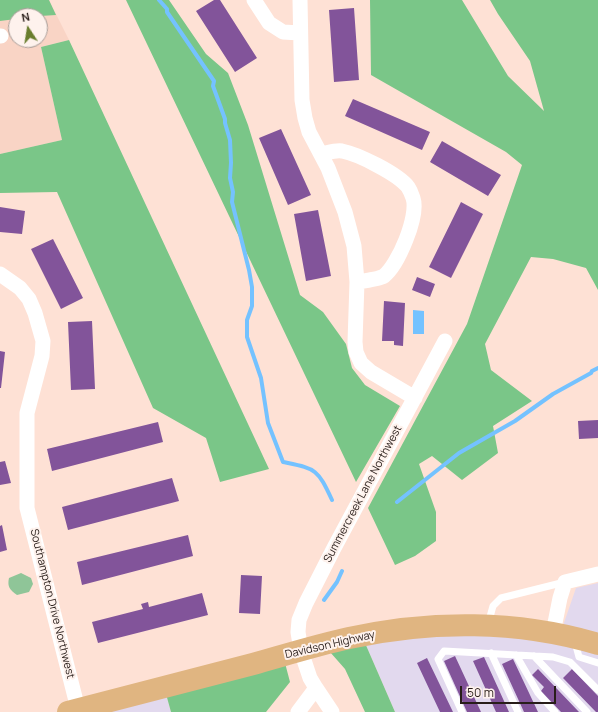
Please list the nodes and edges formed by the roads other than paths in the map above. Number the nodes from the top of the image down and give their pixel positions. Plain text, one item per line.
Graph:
1 (254, 0) edge
2 (300, 0) edge
3 (300, 34) junction
4 (321, 154) junction
5 (0, 274) edge
6 (357, 282) junction
7 (445, 341) dead end
8 (414, 398) junction
9 (598, 574) edge
10 (565, 582) junction
11 (487, 625) junction
12 (564, 635) junction
13 (598, 644) edge
14 (301, 651) junction
15 (490, 654) junction
16 (516, 655) junction
17 (534, 656) junction
18 (598, 663) edge
19 (316, 688) junction
20 (598, 690) edge
21 (73, 711) edge
22 (298, 712) edge
23 (332, 712) edge
24 (462, 712) edge
25 (518, 712) edge
26 (555, 712) edge
27 (588, 712) edge

1 - 3 street
2 - 3 street
3 - 4 street
4 - 6 street
4 - 6 street
5 - 21 street, Southampton Drive Northwest
6 - 8 street
7 - 8 street, Summercreek Lane Northwest
8 - 14 street, Summercreek Lane Northwest
9 - 10 street
10 - 11 lane
10 - 12 street
11 - 12 main road, Davidson Highway
11 - 14 main road, Davidson Highway
12 - 13 main road, Davidson Highway
12 - 18 lane
14 - 19 street, Summercreek Lane Northwest
14 - 21 main road, Davidson Highway
15 - 16 lane
15 - 24 lane
15 - 25 lane
16 - 17 lane
16 - 26 lane
17 - 20 lane
17 - 27 lane
19 - 22 street
19 - 23 street, Summercreek Lane Northwest

